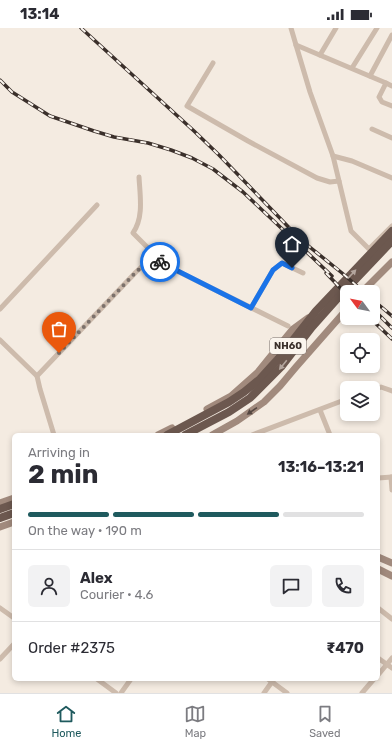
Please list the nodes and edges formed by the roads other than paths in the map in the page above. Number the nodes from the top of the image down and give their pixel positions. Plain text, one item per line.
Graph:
1 (291, 28) edge
2 (336, 28) edge
3 (377, 28) edge
4 (392, 35) edge
5 (296, 45) junction
6 (320, 55) junction
7 (213, 64) dead end
8 (352, 68) junction
9 (370, 76) junction
10 (386, 83) junction
11 (392, 86) edge
12 (392, 106) edge
13 (372, 128) dead end
14 (392, 138) edge
15 (333, 156) junction
16 (139, 177) dead end
17 (392, 178) edge
18 (339, 181) junction
19 (97, 205) dead end
20 (391, 230) edge
21 (392, 241) edge
22 (151, 258) junction
23 (392, 262) edge
24 (303, 273) dead end
25 (368, 285) edge
26 (251, 308) junction
27 (0, 309) edge
28 (316, 311) junction
29 (340, 317) edge
30 (290, 328) junction
31 (0, 340) edge
32 (37, 376) junction
33 (380, 387) edge
34 (392, 391) edge
35 (340, 402) edge
36 (320, 410) junction
37 (53, 433) edge
38 (162, 433) edge
39 (171, 433) edge
40 (189, 433) edge
41 (216, 433) edge
42 (257, 433) edge
43 (329, 433) edge
44 (392, 477) edge
45 (380, 478) edge
46 (392, 490) edge
47 (12, 499) edge
48 (0, 503) edge
49 (12, 505) edge
50 (0, 509) edge
51 (12, 514) edge
52 (0, 518) edge
53 (12, 523) edge
54 (0, 527) edge
55 (380, 557) edge
56 (392, 563) edge
57 (380, 570) edge
58 (392, 576) edge
59 (0, 608) edge
60 (380, 610) edge
61 (12, 617) edge
62 (392, 619) edge
63 (12, 646) edge
64 (392, 658) edge
65 (0, 659) edge
66 (380, 659) edge
67 (387, 664) junction
68 (392, 668) edge
69 (380, 672) edge
70 (100, 681) edge
71 (130, 681) edge
72 (270, 681) edge
73 (272, 681) edge
74 (372, 681) edge
75 (116, 693) edge
76 (121, 693) edge
77 (264, 693) edge
78 (287, 693) edge
79 (362, 693) edge

1 - 5 street
2 - 6 street
3 - 8 street
4 - 9 street
5 - 6 street
5 - 15 street
6 - 8 street
7 - 18 street
8 - 9 street
9 - 10 street
10 - 11 street
10 - 12 street
13 - 14 street
15 - 17 street
15 - 18 street
16 - 22 street
18 - 20 street
19 - 27 street
28 -> 20 highway, NH60
21 -> 40 highway, NH60
22 - 26 street
22 - 32 street
23 - 25 main road
24 - 26 street
26 - 30 street
28 - 30 main road
28 - 39 highway, NH60
29 -> 41 main road
30 - 38 main road
31 - 32 street
32 - 37 street
33 - 34 street
35 - 36 street
36 - 42 street
36 - 43 street
44 - 45 street
44 - 46 street
47 - 48 main road
49 - 50 highway
51 - 52 highway
53 - 54 main road
55 - 56 main road
57 - 58 main road
59 - 61 street
60 - 62 street
63 - 65 street
64 - 67 street
66 - 67 street
67 - 68 street
67 - 69 street
70 - 75 street
71 - 76 street
72 - 77 street
73 - 78 street
74 - 79 street

